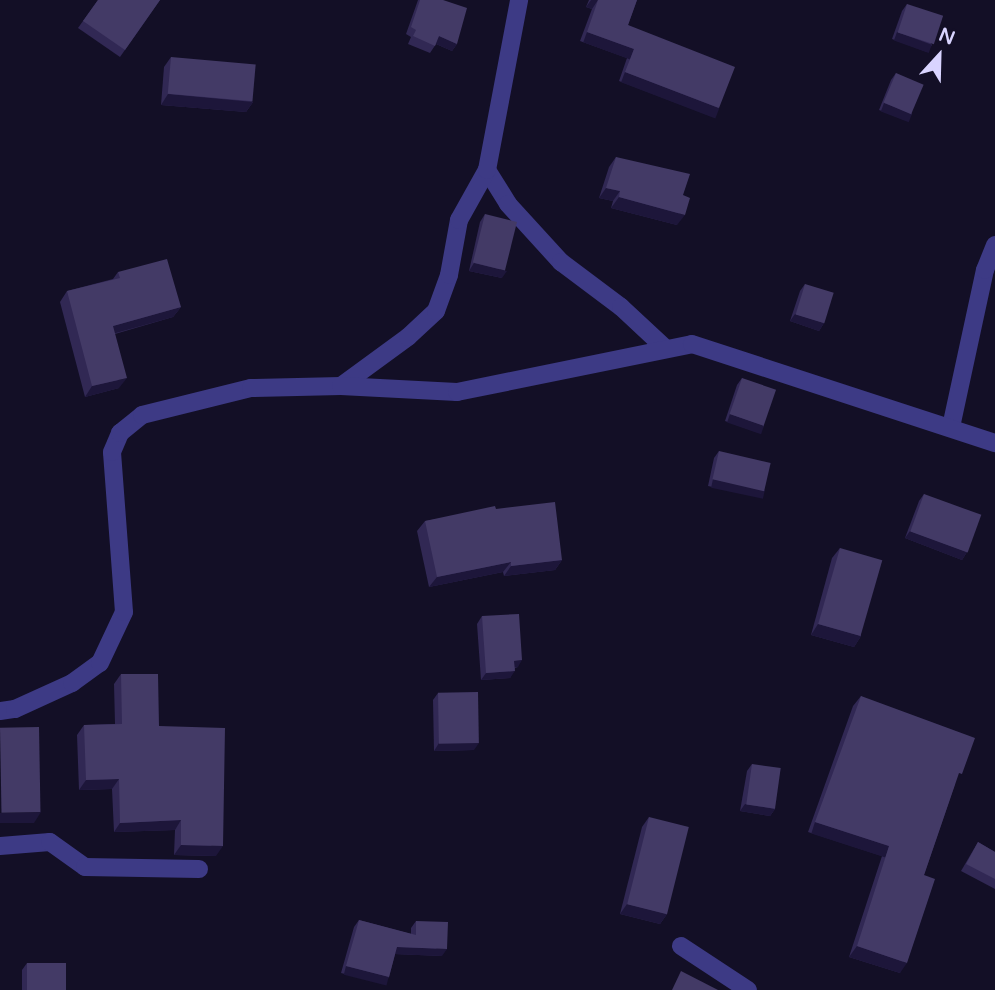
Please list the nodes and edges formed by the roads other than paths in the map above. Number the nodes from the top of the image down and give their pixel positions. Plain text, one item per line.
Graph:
1 (519, 0) edge
2 (487, 170) junction
3 (995, 245) edge
4 (665, 348) junction
5 (341, 386) junction
6 (951, 427) junction
7 (995, 443) edge
8 (0, 711) edge
9 (0, 846) edge
10 (199, 869) dead end
11 (681, 946) dead end
12 (748, 990) edge

1 - 2 street
2 - 4 street
2 - 5 street
3 - 6 street
4 - 5 street
4 - 6 street
5 - 8 street
6 - 7 street
9 - 10 street
11 - 12 street

